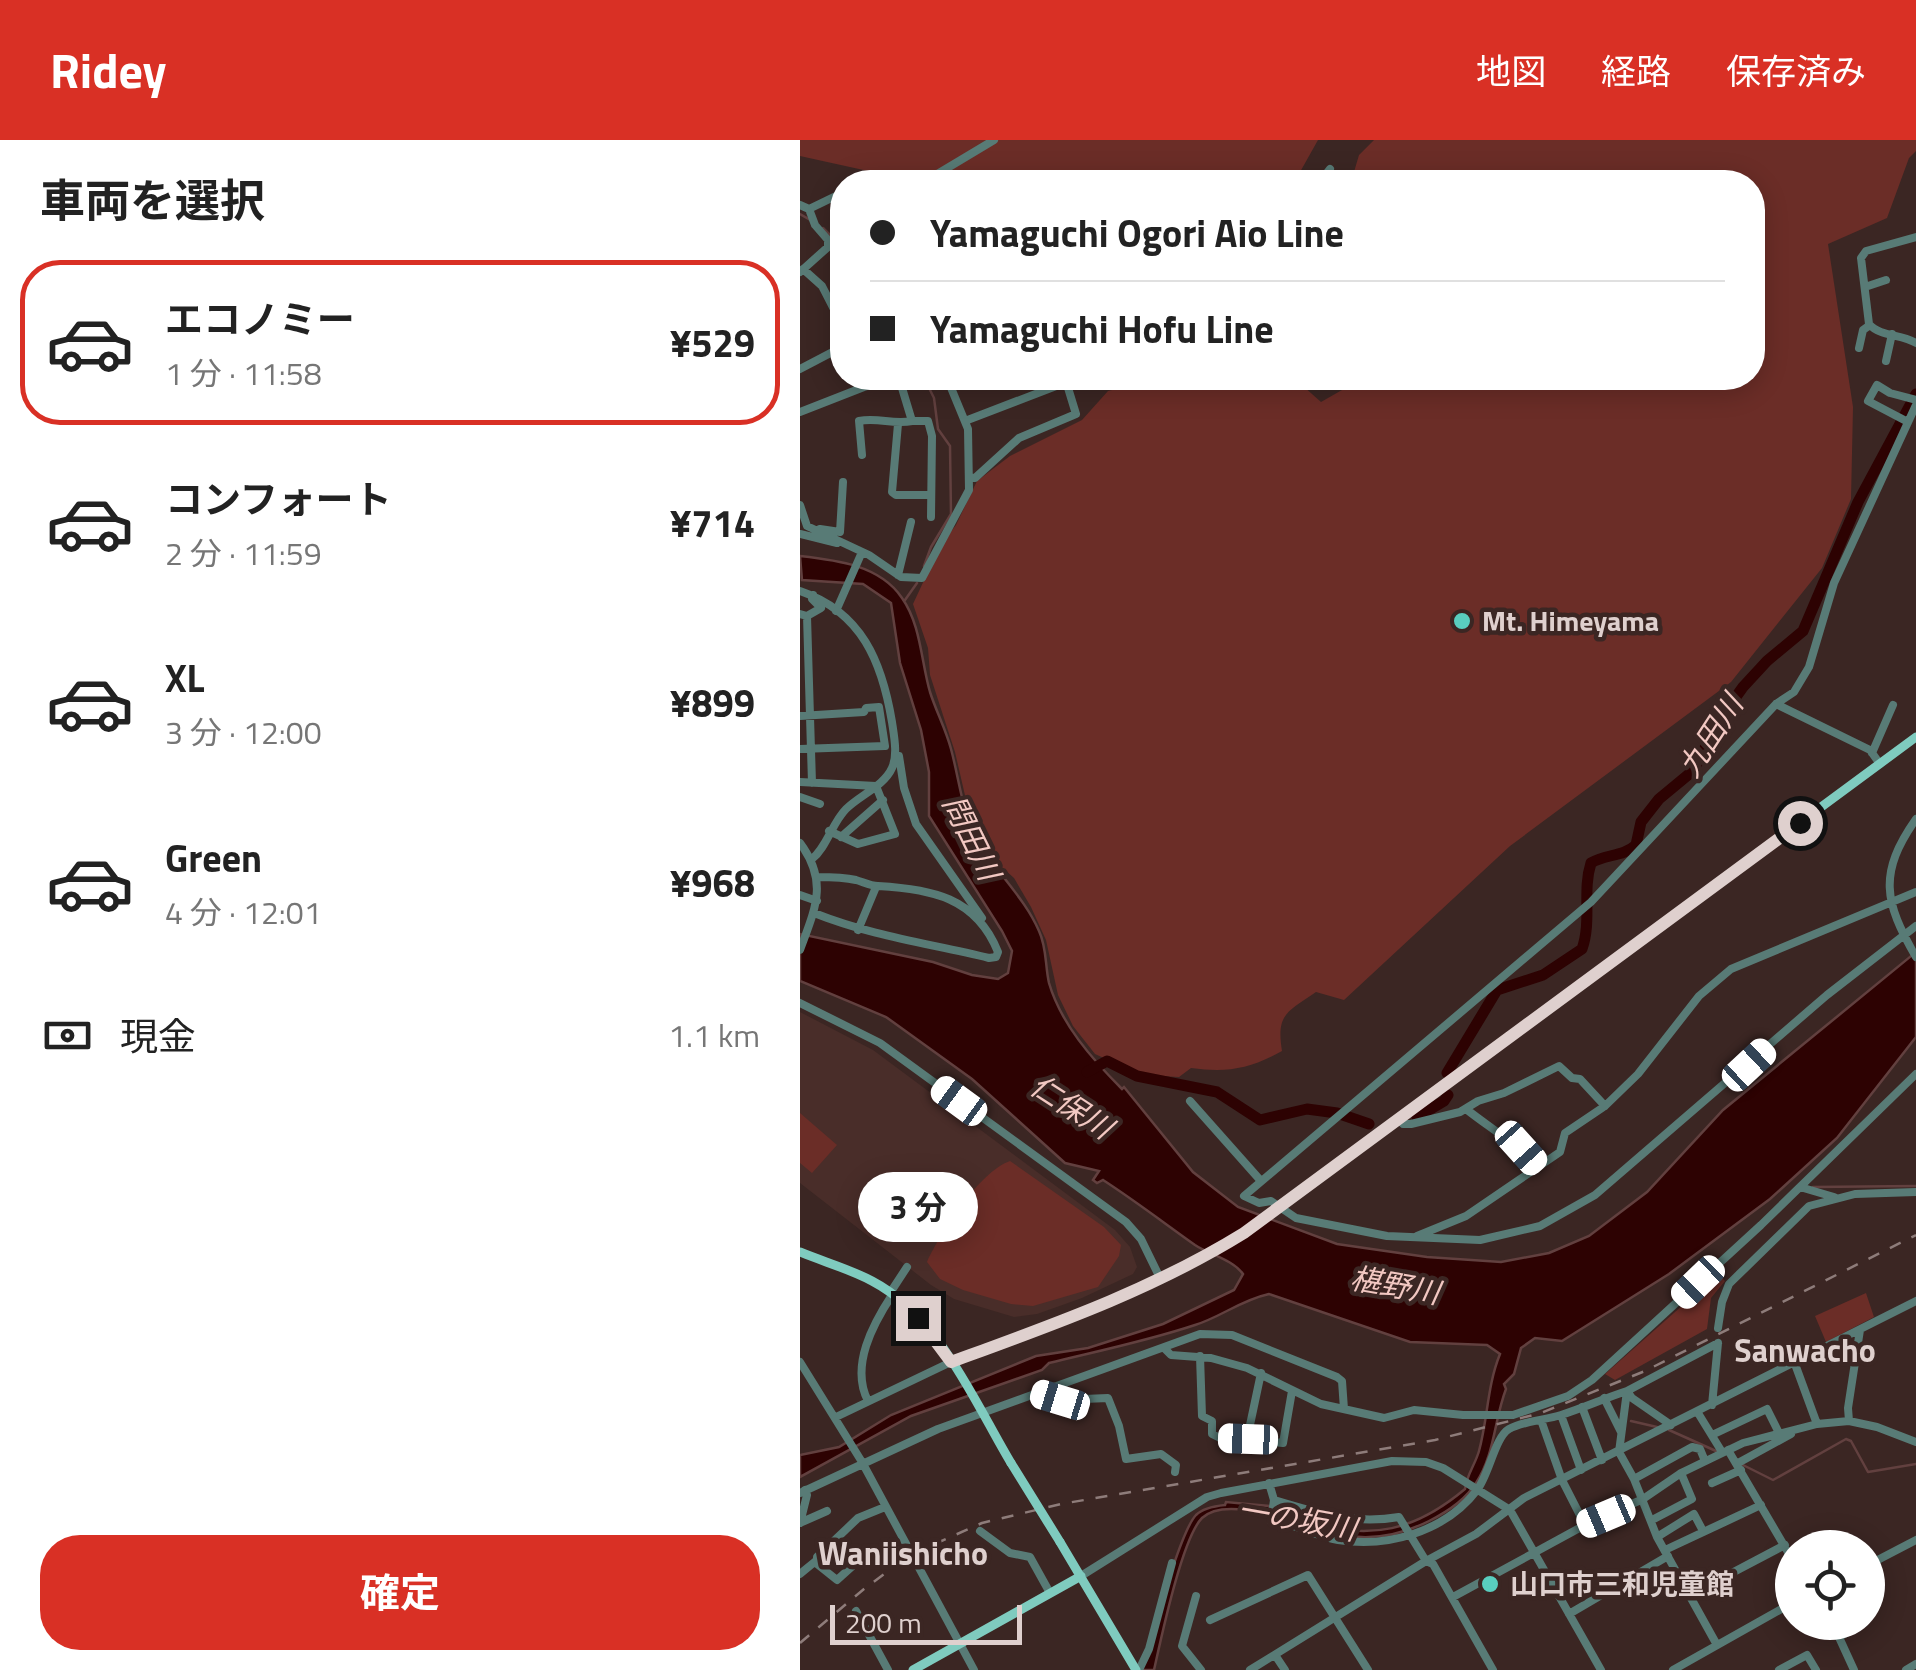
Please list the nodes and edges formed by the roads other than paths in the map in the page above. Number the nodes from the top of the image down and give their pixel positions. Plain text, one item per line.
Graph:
1 (994, 140) edge
2 (944, 170) edge
3 (830, 197) edge
4 (804, 207) edge
5 (1916, 237) edge
6 (802, 271) edge
7 (1886, 280) dead end
8 (1864, 287) junction
9 (830, 302) edge
10 (1870, 325) junction
11 (1892, 334) junction
12 (1916, 344) edge
13 (1859, 348) dead end
14 (830, 353) edge
15 (1886, 361) dead end
16 (800, 369) edge
17 (856, 390) edge
18 (902, 390) edge
19 (952, 390) edge
20 (1040, 390) edge
21 (1069, 390) edge
22 (1915, 401) edge
23 (800, 412) edge
24 (965, 421) junction
25 (1905, 421) junction
26 (912, 422) junction
27 (898, 424) junction
28 (862, 454) dead end
29 (968, 477) junction
30 (843, 482) dead end
31 (931, 495) junction
32 (800, 505) edge
33 (931, 517) dead end
34 (911, 522) dead end
35 (815, 530) junction
36 (800, 534) edge
37 (846, 546) junction
38 (861, 553) junction
39 (902, 576) junction
40 (800, 591) edge
41 (812, 595) junction
42 (837, 608) junction
43 (803, 615) edge
44 (803, 646) edge
45 (1776, 704) junction
46 (1893, 704) dead end
47 (804, 716) edge
48 (1916, 737) edge
49 (805, 749) edge
50 (895, 750) junction
51 (1872, 752) junction
52 (1880, 764) junction
53 (810, 769) junction
54 (800, 780) edge
55 (812, 783) junction
56 (876, 786) junction
57 (800, 798) edge
58 (883, 800) junction
59 (820, 804) dead end
60 (1916, 819) edge
61 (829, 831) junction
62 (841, 837) junction
63 (800, 843) edge
64 (812, 859) junction
65 (817, 877) junction
66 (876, 887) junction
67 (1916, 892) edge
68 (800, 895) edge
69 (817, 901) junction
70 (1891, 901) junction
71 (813, 914) junction
72 (982, 920) junction
73 (1916, 926) edge
74 (858, 930) junction
75 (1903, 935) junction
76 (800, 950) edge
77 (1916, 957) edge
78 (800, 1003) edge
79 (1916, 1074) edge
80 (1190, 1101) dead end
81 (1605, 1106) junction
82 (1466, 1109) junction
83 (1399, 1119) junction
84 (1537, 1166) junction
85 (1261, 1180) junction
86 (1800, 1188) junction
87 (1916, 1192) edge
88 (1835, 1198) junction
89 (1277, 1208) junction
90 (1412, 1238) junction
91 (800, 1252) edge
92 (907, 1267) dead end
93 (1161, 1280) junction
94 (891, 1294) junction
95 (1916, 1301) edge
96 (1718, 1328) dead end
97 (1860, 1330) junction
98 (1164, 1348) junction
99 (1200, 1356) junction
100 (800, 1362) edge
101 (951, 1362) junction
102 (1794, 1364) junction
103 (1261, 1373) junction
104 (1292, 1391) junction
105 (1627, 1391) junction
106 (1038, 1394) junction
107 (1604, 1398) junction
108 (868, 1401) junction
109 (1712, 1405) junction
110 (1582, 1407) junction
111 (1344, 1409) junction
112 (979, 1411) junction
113 (1698, 1412) junction
114 (1561, 1415) junction
115 (1505, 1416) junction
116 (837, 1418) junction
117 (1541, 1420) junction
118 (1849, 1421) junction
119 (1817, 1424) junction
120 (1670, 1425) junction
121 (1802, 1428) junction
122 (1509, 1429) junction
123 (1621, 1432) junction
124 (1779, 1434) junction
125 (1712, 1435) junction
126 (1248, 1439) junction
127 (1916, 1442) edge
128 (1725, 1451) junction
129 (1619, 1452) junction
130 (861, 1460) junction
131 (1602, 1460) junction
132 (1705, 1461) junction
133 (1740, 1467) junction
134 (1581, 1470) junction
135 (1176, 1472) dead end
136 (1682, 1473) junction
137 (1634, 1479) junction
138 (1562, 1480) junction
139 (1269, 1482) junction
140 (1712, 1483) dead end
141 (1478, 1488) junction
142 (803, 1491) edge
143 (1274, 1500) junction
144 (1643, 1500) junction
145 (1761, 1505) junction
146 (885, 1507) junction
147 (1510, 1510) junction
148 (827, 1511) dead end
149 (1652, 1520) junction
150 (801, 1522) edge
151 (1585, 1525) junction
152 (980, 1530) dead end
153 (1775, 1530) edge
154 (1703, 1531) junction
155 (1410, 1535) junction
156 (1657, 1536) junction
157 (1916, 1540) edge
158 (1775, 1550) edge
159 (1536, 1552) junction
160 (1666, 1553) junction
161 (1885, 1556) edge
162 (817, 1560) junction
163 (1426, 1561) junction
164 (856, 1562) dead end
165 (1172, 1563) dead end
166 (800, 1574) edge
167 (1081, 1576) junction
168 (1050, 1593) junction
169 (1690, 1595) junction
170 (1196, 1596) dead end
171 (1453, 1597) junction
172 (856, 1610) dead end
173 (1775, 1612) edge
174 (1569, 1614) junction
175 (1336, 1618) junction
176 (1210, 1620) dead end
177 (1840, 1640) edge
178 (960, 1644) junction
179 (1717, 1646) junction
180 (1275, 1655) junction
181 (1916, 1664) edge
182 (888, 1670) edge
183 (913, 1670) edge
184 (974, 1670) edge
185 (1137, 1670) edge
186 (1200, 1670) edge
187 (1250, 1670) edge
188 (1285, 1670) edge
189 (1368, 1670) edge
190 (1493, 1670) edge
191 (1601, 1670) edge
192 (1673, 1670) edge
193 (1779, 1670) edge
194 (1816, 1670) edge
195 (1854, 1670) edge
196 (1906, 1670) edge

1 - 2 street
3 - 4 street
4 - 6 street
5 - 8 street
6 - 9 street
7 - 8 street
8 - 10 street
10 - 11 street
10 - 13 street
11 - 12 street
11 - 15 street
14 - 16 street
17 - 23 street
18 - 26 street
19 - 24 street
20 - 24 street
21 - 29 street
22 - 25 street
22 - 25 street
24 - 29 street
25 - 45 street
26 - 27 street
26 - 31 street
27 - 28 street
27 - 31 street
29 - 39 street
30 - 35 street
31 - 33 street
32 - 35 street
34 - 39 street
35 - 37 street
36 - 37 street
37 - 38 street
38 - 39 street
38 - 42 street
40 - 41 street
41 - 42 street
41 - 43 street
42 - 50 street
43 - 44 street
44 - 47 street
45 - 51 street
45 - 85 street
46 - 51 street
47 - 49 street
47 - 49 street
48 - 52 main road
49 - 53 street
50 - 56 street
50 - 72 street
51 - 52 street
52 - 83 main road
53 - 54 street
53 - 55 street
54 - 55 street
55 - 56 street
56 - 58 street
56 - 61 street
57 - 59 street
58 - 62 street
58 - 62 street
60 - 70 street
61 - 62 street
61 - 64 street
63 - 64 street
64 - 65 street
65 - 66 street
65 - 69 street
66 - 72 street
66 - 74 street
67 - 70 street
68 - 69 street
69 - 71 street
70 - 75 street
70 - 81 street
71 - 74 street
71 - 76 street
72 - 74 street
73 - 75 street
75 - 77 street
75 - 90 street
78 - 93 street
79 - 86 street
80 - 85 street
81 - 82 street
81 - 84 street
82 - 83 street
82 - 84 street
83 - 89 main road
84 - 90 street
85 - 89 street
86 - 88 street
86 - 115 street
87 - 88 street
88 - 96 street
89 - 90 street
89 - 93 main road
91 - 94 main road
92 - 94 street
93 - 101 main road
94 - 101 main road
94 - 108 street
95 - 97 street
97 - 102 street
97 - 118 street
98 - 99 street
98 - 106 street
98 - 111 street
99 - 103 street
99 - 126 street
100 - 116 street
101 - 108 street
101 - 112 main road
102 - 109 street
102 - 119 street
103 - 104 street
103 - 126 street
104 - 111 street
104 - 126 street
105 - 107 street
105 - 109 street
105 - 120 street
105 - 123 street
106 - 112 street
106 - 135 street
107 - 110 street
107 - 123 street
108 - 116 street
109 - 113 street
110 - 114 street
110 - 131 street
111 - 115 street
112 - 130 street
112 - 167 main road, bridge
113 - 120 street
113 - 125 street
114 - 117 street
114 - 134 street
115 - 122 street
116 - 130 street
117 - 122 street
117 - 138 street
118 - 119 street
118 - 127 street
119 - 121 street
120 - 129 street
121 - 124 street
121 - 133 street
122 - 141 street
123 - 129 street
124 - 125 street
124 - 128 street
125 - 128 street
128 - 132 street
128 - 133 street
129 - 131 street
129 - 137 street
130 - 142 street
130 - 146 street
131 - 134 street
132 - 136 street
132 - 137 street
133 - 140 street
133 - 145 street
134 - 138 street
136 - 144 street
136 - 149 street
137 - 144 street
138 - 147 street
138 - 151 street
139 - 141 street
139 - 143 street
139 - 167 street
141 - 147 street
141 - 155 street
142 - 150 street
143 - 155 street
143 - 155 street
144 - 149 street
144 - 151 street
145 - 153 street
145 - 154 street
146 - 162 street
146 - 178 street
147 - 159 street
147 - 163 street
148 - 150 street
149 - 156 street
151 - 159 street
152 - 168 street
154 - 156 street
154 - 160 street
155 - 163 street
156 - 160 street
157 - 161 street
158 - 169 street
159 - 171 street
159 - 174 street
160 - 169 street
160 - 174 street
162 - 164 street
162 - 166 street
163 - 171 street
163 - 175 street
165 - 185 street
167 - 168 main road
167 - 185 main road
168 - 178 main road
169 - 179 street
170 - 186 street
171 - 190 street
172 - 182 street
173 - 179 street
174 - 191 street
175 - 176 street
175 - 180 street
175 - 189 street
177 - 195 street
178 - 183 main road
178 - 184 street
179 - 192 street
180 - 187 street
180 - 188 street
181 - 196 street
193 - 194 street

